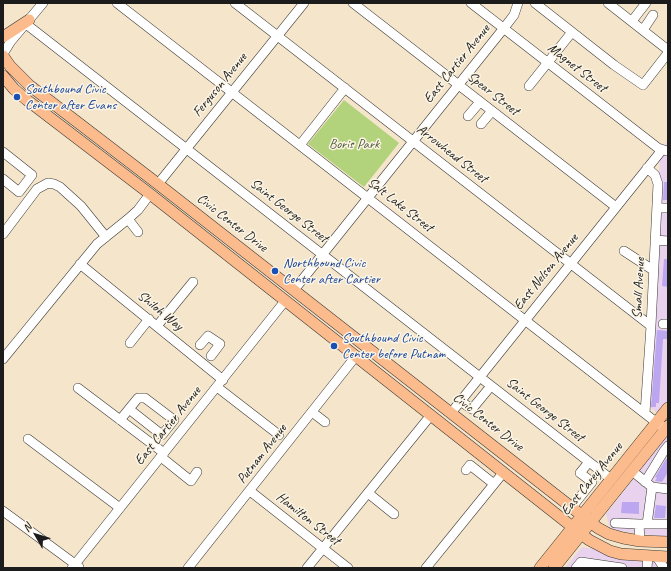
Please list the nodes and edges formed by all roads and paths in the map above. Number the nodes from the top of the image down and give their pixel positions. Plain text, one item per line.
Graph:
1 (117, 3) edge
2 (236, 3) edge
3 (304, 3) edge
4 (353, 3) edge
5 (471, 3) edge
6 (518, 3) edge
7 (535, 3) edge
8 (608, 3) edge
9 (624, 3) edge
10 (646, 3) edge
11 (38, 5) edge
12 (618, 11) junction
13 (653, 16) dead end
14 (27, 22) junction
15 (632, 22) junction
16 (504, 28) junction
17 (643, 30) junction
18 (572, 32) junction
19 (278, 36) junction
20 (3, 37) edge
21 (668, 50) edge
22 (668, 53) edge
23 (3, 55) edge
24 (548, 62) junction
25 (3, 76) edge
26 (458, 85) junction
27 (529, 86) dead end
28 (345, 88) junction
29 (232, 93) junction
30 (480, 102) junction
31 (492, 111) junction
32 (468, 116) dead end
33 (481, 124) dead end
34 (413, 141) junction
35 (300, 145) junction
36 (187, 149) junction
37 (665, 150) edge
38 (3, 152) edge
39 (647, 168) junction
40 (117, 169) junction
41 (3, 179) edge
42 (158, 184) junction
43 (150, 194) junction
44 (368, 198) junction
45 (616, 207) junction
46 (657, 208) junction
47 (668, 208) edge
48 (194, 212) junction
49 (128, 219) junction
50 (138, 232) dead end
51 (3, 234) edge
52 (106, 236) junction
53 (655, 240) junction
54 (668, 241) edge
55 (624, 251) dead end
56 (322, 254) junction
57 (231, 259) junction
58 (80, 264) junction
59 (570, 264) junction
60 (653, 270) junction
61 (193, 282) dead end
62 (294, 290) junction
63 (285, 301) junction
64 (149, 320) junction
65 (525, 320) junction
66 (156, 326) junction
67 (651, 326) junction
68 (350, 334) junction
69 (130, 343) dead end
70 (200, 346) junction
71 (192, 355) junction
72 (211, 356) junction
73 (356, 356) junction
74 (3, 359) edge
75 (205, 365) junction
76 (480, 377) junction
77 (220, 383) junction
78 (491, 386) junction
79 (78, 388) dead end
80 (460, 401) junction
81 (668, 408) edge
82 (129, 409) junction
83 (312, 412) junction
84 (451, 413) junction
85 (645, 413) junction
86 (431, 415) junction
87 (120, 420) junction
88 (325, 422) dead end
89 (663, 426) edge
90 (472, 428) junction
91 (279, 436) dead end
92 (28, 439) dead end
93 (668, 446) edge
94 (162, 455) junction
95 (589, 462) junction
96 (466, 470) dead end
97 (632, 471) junction
98 (197, 472) dead end
99 (503, 473) junction
100 (611, 479) junction
101 (494, 484) junction
102 (648, 485) junction
103 (668, 489) edge
104 (250, 491) junction
105 (368, 493) junction
106 (572, 507) junction
107 (120, 508) junction
108 (3, 511) edge
109 (394, 514) dead end
110 (582, 515) junction
111 (591, 522) junction
112 (615, 523) dead end
113 (643, 524) junction
114 (668, 524) edge
115 (572, 528) junction
116 (581, 534) junction
117 (640, 541) junction
118 (668, 542) edge
119 (323, 548) junction
120 (652, 556) junction
121 (668, 557) edge
122 (596, 566) edge
123 (76, 567) edge
124 (188, 568) edge
125 (308, 568) edge
126 (348, 568) edge
127 (426, 568) edge
128 (540, 568) edge
129 (554, 568) edge
130 (576, 568) edge
131 (622, 568) edge
132 (646, 568) edge
133 (664, 568) edge

1 - 29 street, Salt Lake Street
2 - 19 street, Arrowhead Street
3 - 19 street, Ferguson Avenue
4 - 26 street, Spear Street
5 - 16 street, Magnet Street
6 - 16 street, East Cartier Avenue
7 - 18 street
8 - 12 street
9 - 12 street
10 - 15 street
11 - 14 street
12 - 15 street
13 - 17 street
14 - 20 main road
14 - 23 street
14 - 36 street, Saint George Street
15 - 17 street
16 - 24 street, Magnet Street
16 - 26 street, East Cartier Avenue
17 - 21 street
18 - 22 street
18 - 24 street
19 - 28 street, Arrowhead Street
19 - 29 street, Ferguson Avenue
23 - 42 main road, Civic Center Drive
24 - 27 street
24 - 37 street, Magnet Street
25 - 40 main road, Civic Center Drive
26 - 30 street, Spear Street
26 - 34 street, East Cartier Avenue
28 - 34 street, Arrowhead Street
28 - 35 street
29 - 35 street, Salt Lake Street
29 - 36 street, Ferguson Avenue
30 - 31 street, Spear Street
30 - 32 street
31 - 33 street
31 - 45 street, Spear Street
34 - 44 street, East Cartier Avenue
34 - 59 street, Arrowhead Street
35 - 44 street, Salt Lake Street
36 - 42 street, Ferguson Avenue
36 - 56 street, Saint George Street
37 - 39 street, East Nelson Avenue
38 - 41 street
39 - 45 street, East Nelson Avenue
39 - 46 street, Small Avenue
40 - 42 main road
40 - 43 main road, Civic Center Drive
42 - 48 main road, Civic Center Drive
43 - 48 main road
43 - 49 street
43 - 57 main road, Civic Center Drive
44 - 56 street, East Cartier Avenue
44 - 65 street, Salt Lake Street
45 - 59 street, East Nelson Avenue
46 - 47 street
46 - 53 street, Small Avenue
48 - 62 main road, Civic Center Drive
49 - 50 street
49 - 52 street
51 - 52 street
52 - 58 street
53 - 54 street
53 - 60 street, Small Avenue
55 - 60 street
56 - 62 street, East Cartier Avenue
56 - 76 street, Saint George Street
57 - 62 main road
57 - 63 main road, Civic Center Drive
58 - 64 street, Shiloh Way
58 - 74 street
59 - 65 street, East Nelson Avenue
59 - 67 street, Arrowhead Street
60 - 67 street, Small Avenue
61 - 66 street
62 - 68 main road, Civic Center Drive
63 - 68 main road
63 - 73 main road, Civic Center Drive
63 - 77 street, East Cartier Avenue
64 - 66 street, Shiloh Way
64 - 69 street
65 - 76 street, East Nelson Avenue
65 - 85 street, Salt Lake Street
66 - 71 street, Shiloh Way
67 - 85 street, Small Avenue
68 - 84 main road, Civic Center Drive
70 - 71 street
70 - 72 street
70 - 72 street
71 - 75 street, Shiloh Way
72 - 75 street
73 - 83 street, Putnam Avenue
73 - 86 main road, Civic Center Drive
75 - 77 street, Shiloh Way
76 - 78 street, Saint George Street
76 - 80 street, East Nelson Avenue
77 - 91 street, Shiloh Way
77 - 94 street, East Cartier Avenue
78 - 80 street
78 - 95 street, Saint George Street
79 - 87 street
80 - 84 street, East Nelson Avenue
81 - 89 main road, East Carey Avenue
82 - 82 street
82 - 87 street
83 - 88 street
83 - 104 street, Putnam Avenue
84 - 90 main road, Civic Center Drive
85 - 89 street, Salt Lake Street
86 - 90 main road
86 - 99 main road, Civic Center Drive
86 - 105 street
87 - 94 street
89 - 97 main road, East Carey Avenue
89 - 100 main road, East Carey Avenue
90 - 106 main road, Civic Center Drive
92 - 107 street
93 - 102 street
94 - 98 street
94 - 107 street, East Cartier Avenue
95 - 100 street, Saint George Street
95 - 106 street
96 - 101 street
97 - 102 street
97 - 111 main road, East Carey Avenue
99 - 101 street
99 - 115 main road, Civic Center Drive
100 - 110 main road, East Carey Avenue
101 - 127 street
102 - 103 street
102 - 113 street
104 - 119 street, Hamilton Street
104 - 124 street, Putnam Avenue
105 - 109 street
105 - 119 street
106 - 110 main road, Civic Center Drive
107 - 123 street, East Cartier Avenue
108 - 123 street
110 - 111 main road, Civic Center Drive
110 - 115 main road, East Carey Avenue
111 - 116 main road, East Carey Avenue
111 - 117 main road, Civic Center Drive
112 - 113 street
113 - 114 street
113 - 117 street
115 - 116 main road, Civic Center Drive
115 - 128 main road, East Carey Avenue
116 - 120 main road, Civic Center Drive
116 - 129 main road, East Carey Avenue
117 - 118 main road, Civic Center Drive
119 - 125 street
119 - 126 street, Hamilton Street
120 - 121 main road, Civic Center Drive
120 - 132 street
120 - 133 street
122 - 130 street
122 - 131 street

